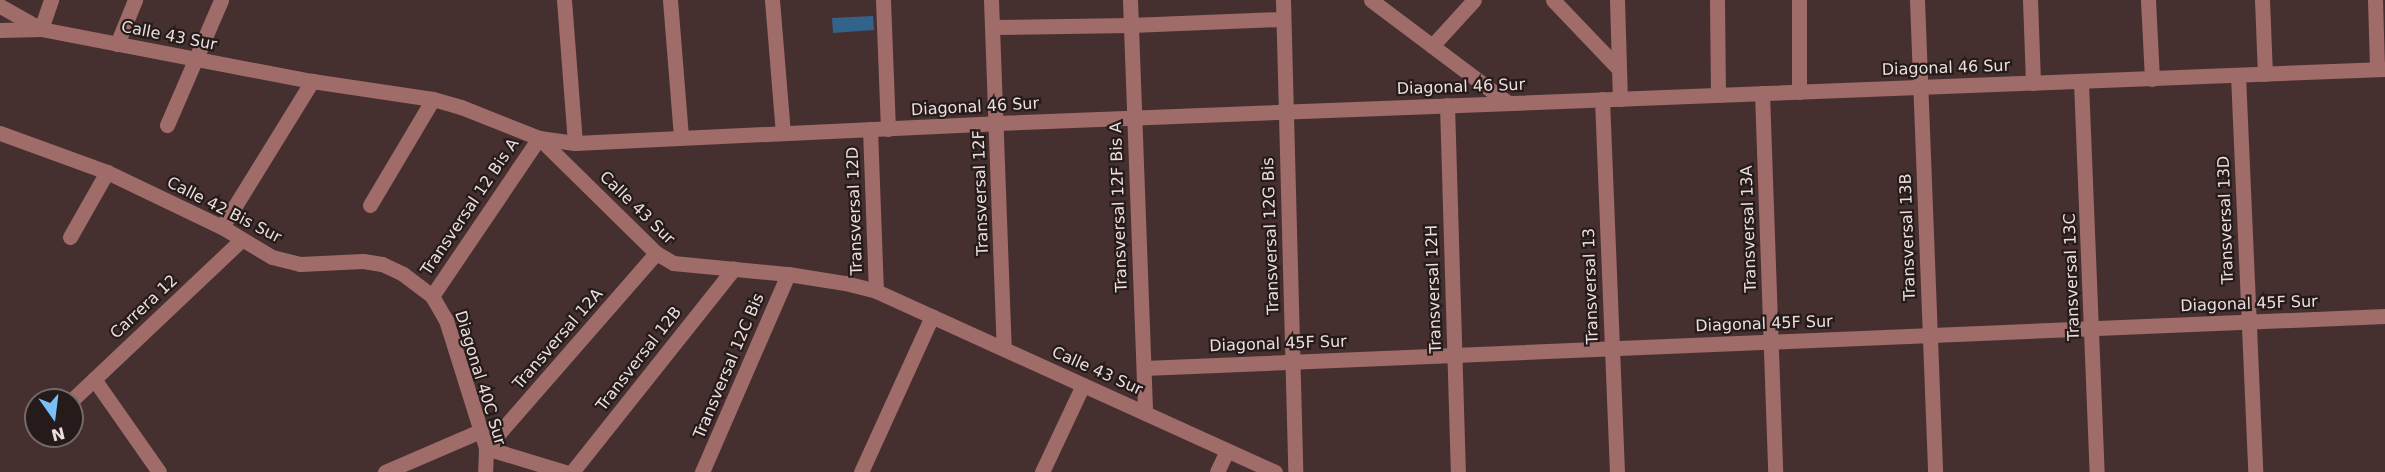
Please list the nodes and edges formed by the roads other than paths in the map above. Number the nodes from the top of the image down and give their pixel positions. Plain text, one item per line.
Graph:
1 (51, 0) edge
2 (135, 0) edge
3 (220, 0) edge
4 (564, 0) edge
5 (670, 0) edge
6 (772, 0) edge
7 (883, 0) edge
8 (991, 0) edge
9 (1130, 0) edge
10 (1283, 0) edge
11 (1371, 0) edge
12 (1474, 0) edge
13 (1554, 0) edge
14 (1617, 0) edge
15 (1717, 0) edge
16 (1799, 0) edge
17 (1917, 0) edge
18 (2030, 0) edge
19 (2148, 0) edge
20 (2262, 0) edge
21 (2375, 0) edge
22 (0, 6) edge
23 (1283, 18) junction
24 (1131, 26) junction
25 (992, 27) junction
26 (41, 29) junction
27 (0, 30) edge
28 (117, 44) junction
29 (1432, 46) junction
30 (195, 59) junction
31 (1618, 68) junction
32 (2381, 69) edge
33 (2265, 74) junction
34 (2238, 75) junction
35 (2152, 79) junction
36 (312, 81) junction
37 (2081, 81) junction
38 (2032, 83) junction
39 (1921, 87) junction
40 (1799, 92) junction
41 (1762, 93) junction
42 (1718, 95) junction
43 (433, 99) junction
44 (1602, 99) junction
45 (1620, 99) junction
46 (1508, 103) junction
47 (1447, 105) junction
48 (1285, 112) junction
49 (1134, 118) junction
50 (996, 123) junction
51 (167, 124) dead end
52 (870, 129) junction
53 (888, 129) junction
54 (0, 133) edge
55 (783, 134) junction
56 (539, 138) junction
57 (681, 138) junction
58 (575, 143) junction
59 (107, 171) junction
60 (370, 205) dead end
61 (222, 227) junction
62 (70, 237) dead end
63 (241, 240) junction
64 (656, 253) junction
65 (734, 268) junction
66 (788, 274) junction
67 (876, 291) junction
68 (432, 296) junction
69 (932, 316) junction
70 (2385, 316) edge
71 (2249, 322) junction
72 (2092, 329) junction
73 (1930, 335) junction
74 (1771, 342) junction
75 (1004, 349) junction
76 (1612, 349) junction
77 (1454, 355) junction
78 (1292, 362) junction
79 (1144, 368) junction
80 (94, 379) junction
81 (1083, 385) junction
82 (84, 389) edge
83 (1145, 413) junction
84 (480, 431) junction
85 (486, 448) junction
86 (1227, 451) junction
87 (159, 472) edge
88 (385, 472) edge
89 (485, 472) edge
90 (565, 472) edge
91 (572, 472) edge
92 (702, 472) edge
93 (861, 472) edge
94 (1042, 472) edge
95 (1217, 472) edge
96 (1275, 472) edge
97 (1295, 472) edge
98 (1458, 472) edge
99 (1617, 472) edge
100 (1775, 472) edge
101 (1935, 472) edge
102 (2097, 472) edge
103 (2255, 472) edge

1 - 26 street
2 - 28 street
3 - 30 street
4 - 58 street
5 - 57 street
6 - 55 street
7 - 53 street
8 - 25 street, Transversal 12F
9 - 24 street, Transversal 12F Bis A
10 - 23 street, Transversal 12G Bis
11 - 29 street
12 - 29 street
13 - 31 street
14 - 31 street
15 - 42 street
16 - 40 street
17 - 39 street, Transversal 13B
18 - 38 street
19 - 35 street
20 - 33 street
21 - 32 street
22 - 26 street
23 - 24 street
23 - 48 street, Transversal 12G Bis
24 - 25 street
24 - 49 street, Transversal 12F Bis A
25 - 50 street, Transversal 12F
26 - 27 street, Calle 43 Sur
26 - 28 street, Calle 43 Sur
28 - 30 street, Calle 43 Sur
29 - 46 street
30 - 36 street, Calle 43 Sur
30 - 51 street
31 - 45 street
32 - 33 street, Diagonal 46 Sur
33 - 34 street, Diagonal 46 Sur
34 - 35 street, Diagonal 46 Sur
34 - 71 street, Transversal 13D
35 - 37 street, Diagonal 46 Sur
36 - 43 street, Calle 43 Sur
36 - 61 street
37 - 38 street, Diagonal 46 Sur
37 - 72 street, Transversal 13C
38 - 39 street, Diagonal 46 Sur
39 - 40 street, Diagonal 46 Sur
39 - 73 street, Transversal 13B
40 - 41 street, Diagonal 46 Sur
41 - 42 street, Diagonal 46 Sur
41 - 74 street, Transversal 13A
42 - 45 street, Diagonal 46 Sur
43 - 56 street, Calle 43 Sur
43 - 60 street
44 - 45 street, Diagonal 46 Sur
44 - 46 street, Diagonal 46 Sur
44 - 76 street, Transversal 13
46 - 47 street, Diagonal 46 Sur
47 - 48 street, Diagonal 46 Sur
47 - 77 street, Transversal 12H
48 - 49 street, Diagonal 46 Sur
48 - 78 street, Transversal 12G Bis
49 - 50 street, Diagonal 46 Sur
49 - 79 street, Transversal 12F Bis A
50 - 53 street, Diagonal 46 Sur
50 - 75 street, Transversal 12F
52 - 53 street, Diagonal 46 Sur
52 - 55 street, Diagonal 46 Sur
52 - 67 street, Transversal 12D
54 - 59 street, Calle 42 Bis Sur
55 - 57 street, Diagonal 46 Sur
56 - 58 street, Diagonal 46 Sur
56 - 64 street, Calle 43 Sur
56 - 68 street, Transversal 12 Bis A
57 - 58 street, Diagonal 46 Sur
59 - 61 street, Calle 42 Bis Sur
59 - 62 street
61 - 63 street, Calle 42 Bis Sur
63 - 68 street, Calle 42 Bis Sur
63 - 80 street, Carrera 12
64 - 65 street, Calle 43 Sur
64 - 85 street, Transversal 12A
65 - 66 street, Calle 43 Sur
65 - 91 street, Transversal 12B
66 - 67 street, Calle 43 Sur
66 - 92 street, Transversal 12C Bis
67 - 69 street, Calle 43 Sur
68 - 84 street, Diagonal 40C Sur
69 - 75 street, Calle 43 Sur
69 - 93 street
70 - 71 street, Diagonal 45F Sur
71 - 72 street, Diagonal 45F Sur
71 - 103 street, Transversal 13D
72 - 73 street, Diagonal 45F Sur
72 - 102 street, Transversal 13C
73 - 74 street, Diagonal 45F Sur
73 - 101 street, Transversal 13B
74 - 76 street, Diagonal 45F Sur
74 - 100 street, Transversal 13A
75 - 81 street, Calle 43 Sur
76 - 77 street, Diagonal 45F Sur
76 - 99 street, Transversal 13
77 - 78 street, Diagonal 45F Sur
77 - 98 street, Transversal 12H
78 - 79 street, Diagonal 45F Sur
78 - 97 street, Transversal 12G Bis
79 - 83 street, Transversal 12F Bis A
80 - 82 street, Carrera 12
80 - 87 street
81 - 83 street, Calle 43 Sur
81 - 94 street
83 - 86 street, Calle 43 Sur
84 - 85 street, Diagonal 40C Sur
84 - 88 street
85 - 89 street, Diagonal 40C Sur
85 - 90 street
86 - 95 street
86 - 96 street, Calle 43 Sur

